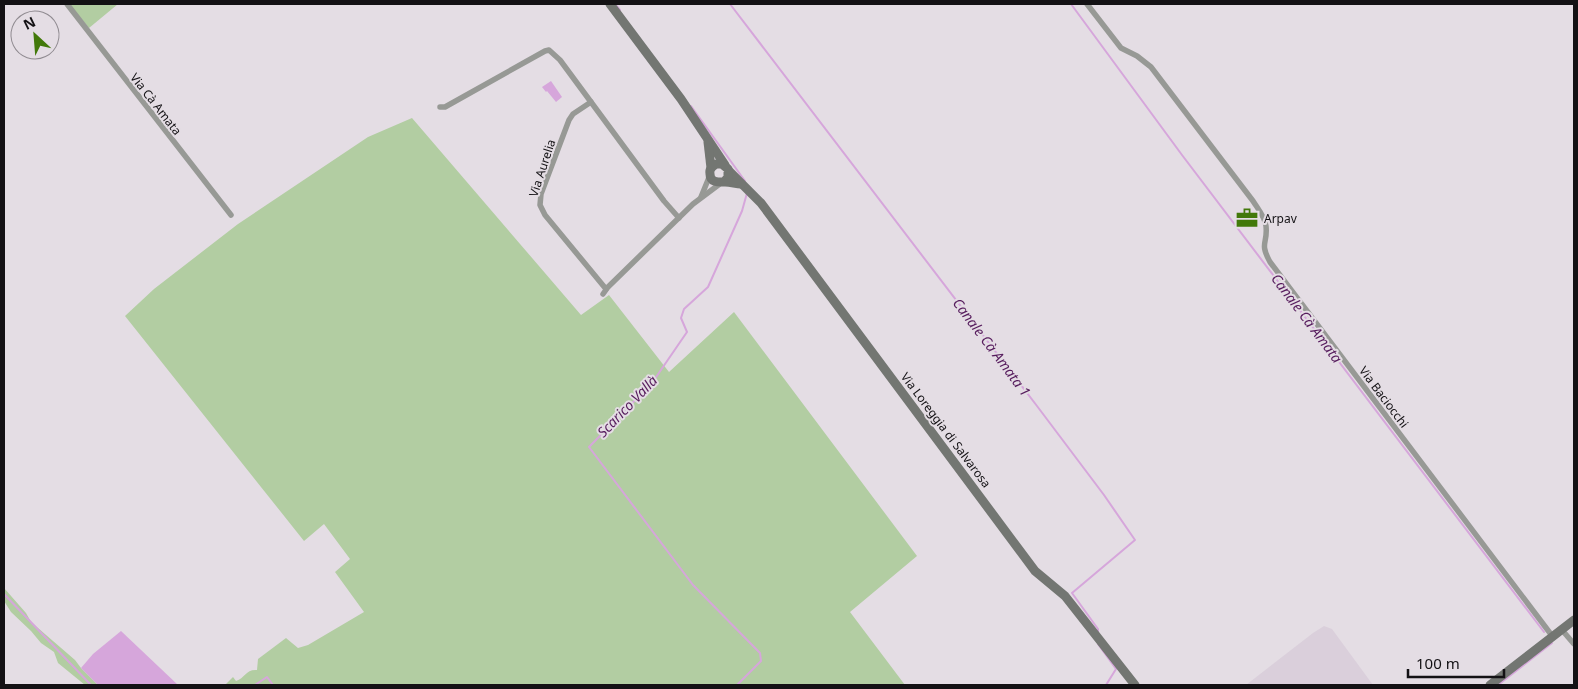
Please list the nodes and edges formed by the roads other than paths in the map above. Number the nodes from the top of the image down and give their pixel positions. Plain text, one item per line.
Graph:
1 (67, 4) edge
2 (610, 4) edge
3 (1087, 4) edge
4 (591, 102) junction
5 (440, 107) dead end
6 (708, 142) junction
7 (727, 168) junction
8 (710, 172) junction
9 (722, 182) junction
10 (745, 188) junction
11 (702, 196) junction
12 (231, 215) dead end
13 (679, 218) junction
14 (1574, 620) edge
15 (1562, 630) junction
16 (1552, 637) junction
17 (1574, 644) edge
18 (1135, 685) edge
19 (1490, 685) edge

1 - 12 street, Via Cà Amata
2 - 6 street, Via Loreggia di Salvarosa
3 - 16 street, Via Baciocchi
4 - 5 street
4 - 13 street
4 - 13 street, Via Aurelia
6 - 7 street, Via Loreggia di Salvarosa
6 - 8 street, Via Loreggia di Salvarosa
7 - 8 street
7 - 9 street
7 - 10 street, Via Loreggia di Salvarosa
8 - 9 street
8 - 11 street
9 - 10 street
9 - 11 street
10 - 18 street, Via Loreggia di Salvarosa
11 - 13 street
14 - 15 street
15 - 16 street
15 - 17 street
16 - 19 street

